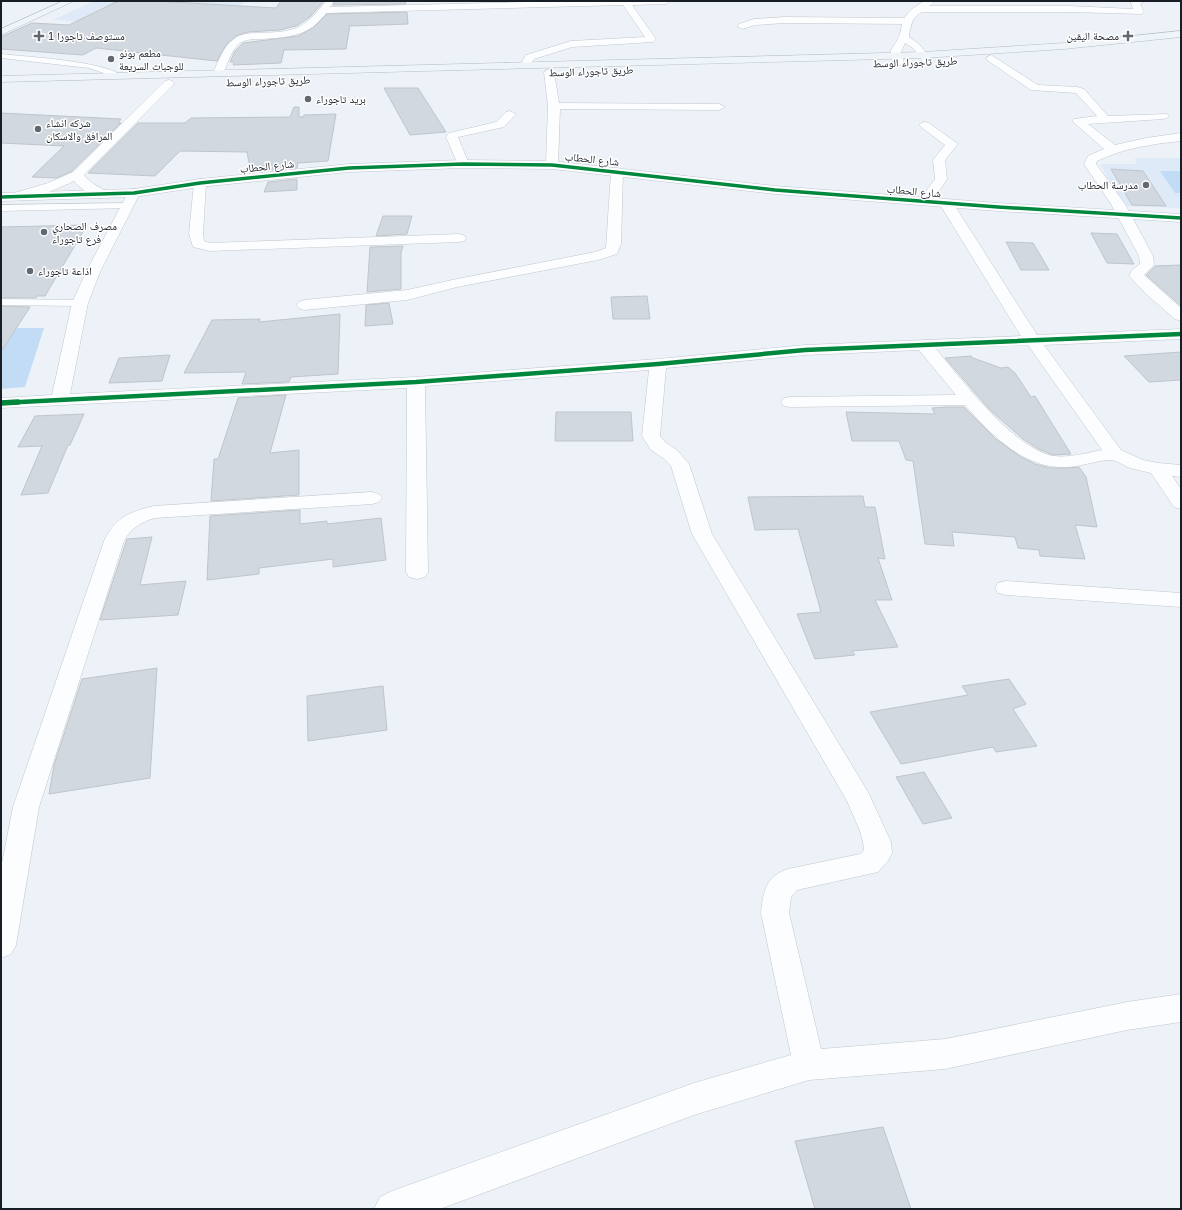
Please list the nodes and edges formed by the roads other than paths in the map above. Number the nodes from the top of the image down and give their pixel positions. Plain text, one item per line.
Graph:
1 (57, 1) edge
2 (70, 1) edge
3 (330, 1) edge
4 (666, 1) edge
5 (930, 1) edge
6 (999, 1) edge
7 (1141, 1) edge
8 (626, 3) junction
9 (918, 9) junction
10 (1013, 9) junction
11 (324, 10) junction
12 (906, 21) junction
13 (742, 26) dead end
14 (3, 29) edge
15 (1181, 34) edge
16 (904, 38) junction
17 (1181, 42) edge
18 (1, 56) edge
19 (926, 58) junction
20 (992, 58) junction
21 (897, 59) junction
22 (525, 65) junction
23 (549, 72) junction
24 (218, 73) junction
25 (118, 76) junction
26 (1, 79) edge
27 (170, 83) junction
28 (1, 87) edge
29 (554, 106) junction
30 (719, 107) dead end
31 (510, 114) dead end
32 (1163, 116) dead end
33 (1104, 118) junction
34 (925, 125) dead end
35 (1181, 137) edge
36 (1112, 149) junction
37 (463, 164) junction
38 (552, 165) junction
39 (617, 172) junction
40 (77, 175) junction
41 (200, 183) junction
42 (103, 195) junction
43 (1, 197) edge
44 (16, 197) junction
45 (130, 199) junction
46 (926, 202) junction
47 (946, 203) junction
48 (1, 208) edge
49 (1125, 216) junction
50 (1181, 218) edge
51 (459, 238) dead end
52 (1, 302) edge
53 (80, 303) junction
54 (304, 305) dead end
55 (1181, 316) edge
56 (1181, 334) edge
57 (1032, 340) junction
58 (924, 345) junction
59 (658, 364) junction
60 (416, 382) junction
61 (60, 399) junction
62 (969, 400) junction
63 (790, 402) dead end
64 (1, 403) edge
65 (1114, 454) junction
66 (1158, 469) junction
67 (1181, 471) edge
68 (372, 498) dead end
69 (1181, 503) edge
70 (417, 572) dead end
71 (1006, 588) dead end
72 (1181, 600) edge
73 (1, 945) edge
74 (1181, 1008) edge
75 (809, 1065) junction
76 (392, 1209) edge

1 - 14 main road
2 - 14 main road
3 - 11 street
4 - 8 street
5 - 9 street
6 - 10 street
7 - 10 street
8 - 11 street
8 - 22 street
9 - 10 street
9 - 12 street
11 - 24 street
12 - 13 street
12 - 16 street
15 - 19 main road
16 - 19 street
16 - 21 street
17 - 20 main road, طريق تاجوراء الوسط
18 - 25 lane
19 - 20 main road, طريق تاجوراء الوسط
19 - 21 main road, طريق تاجوراء الوسط
20 - 33 street
21 - 22 main road
21 - 23 main road, طريق تاجوراء الوسط
22 - 24 main road
23 - 27 main road, طريق تاجوراء الوسط
23 - 29 street
24 - 25 main road
25 - 26 main road
27 - 28 main road, طريق تاجوراء الوسط
27 - 40 street
29 - 30 street
29 - 38 street
31 - 37 street
32 - 33 street
33 - 36 street
34 - 46 street
35 - 36 street
36 - 49 street
37 - 38 street, شارع الحطاب
37 - 41 street, شارع الحطاب
38 - 39 street, شارع الحطاب
39 - 46 street, شارع الحطاب
39 - 54 street
40 - 42 street
40 - 44 street
41 - 45 street, شارع الحطاب
41 - 51 street
42 - 44 street, شارع الحطاب
42 - 45 street, شارع الحطاب
43 - 44 street, شارع الحطاب
45 - 48 lane
45 - 53 street
46 - 47 street, شارع الحطاب
47 - 49 street, شارع الحطاب
47 - 57 street
49 - 50 street, شارع الحطاب
49 - 55 street
52 - 53 lane
53 - 61 street
56 - 57 street
57 - 58 street
57 - 65 street
58 - 59 street
58 - 62 street
59 - 60 street
59 - 75 street
60 - 61 street
60 - 70 street
61 - 64 street
62 - 63 street
62 - 65 street
65 - 66 street
66 - 67 street
66 - 69 street
68 - 73 street
71 - 72 street
74 - 75 street
75 - 76 street

